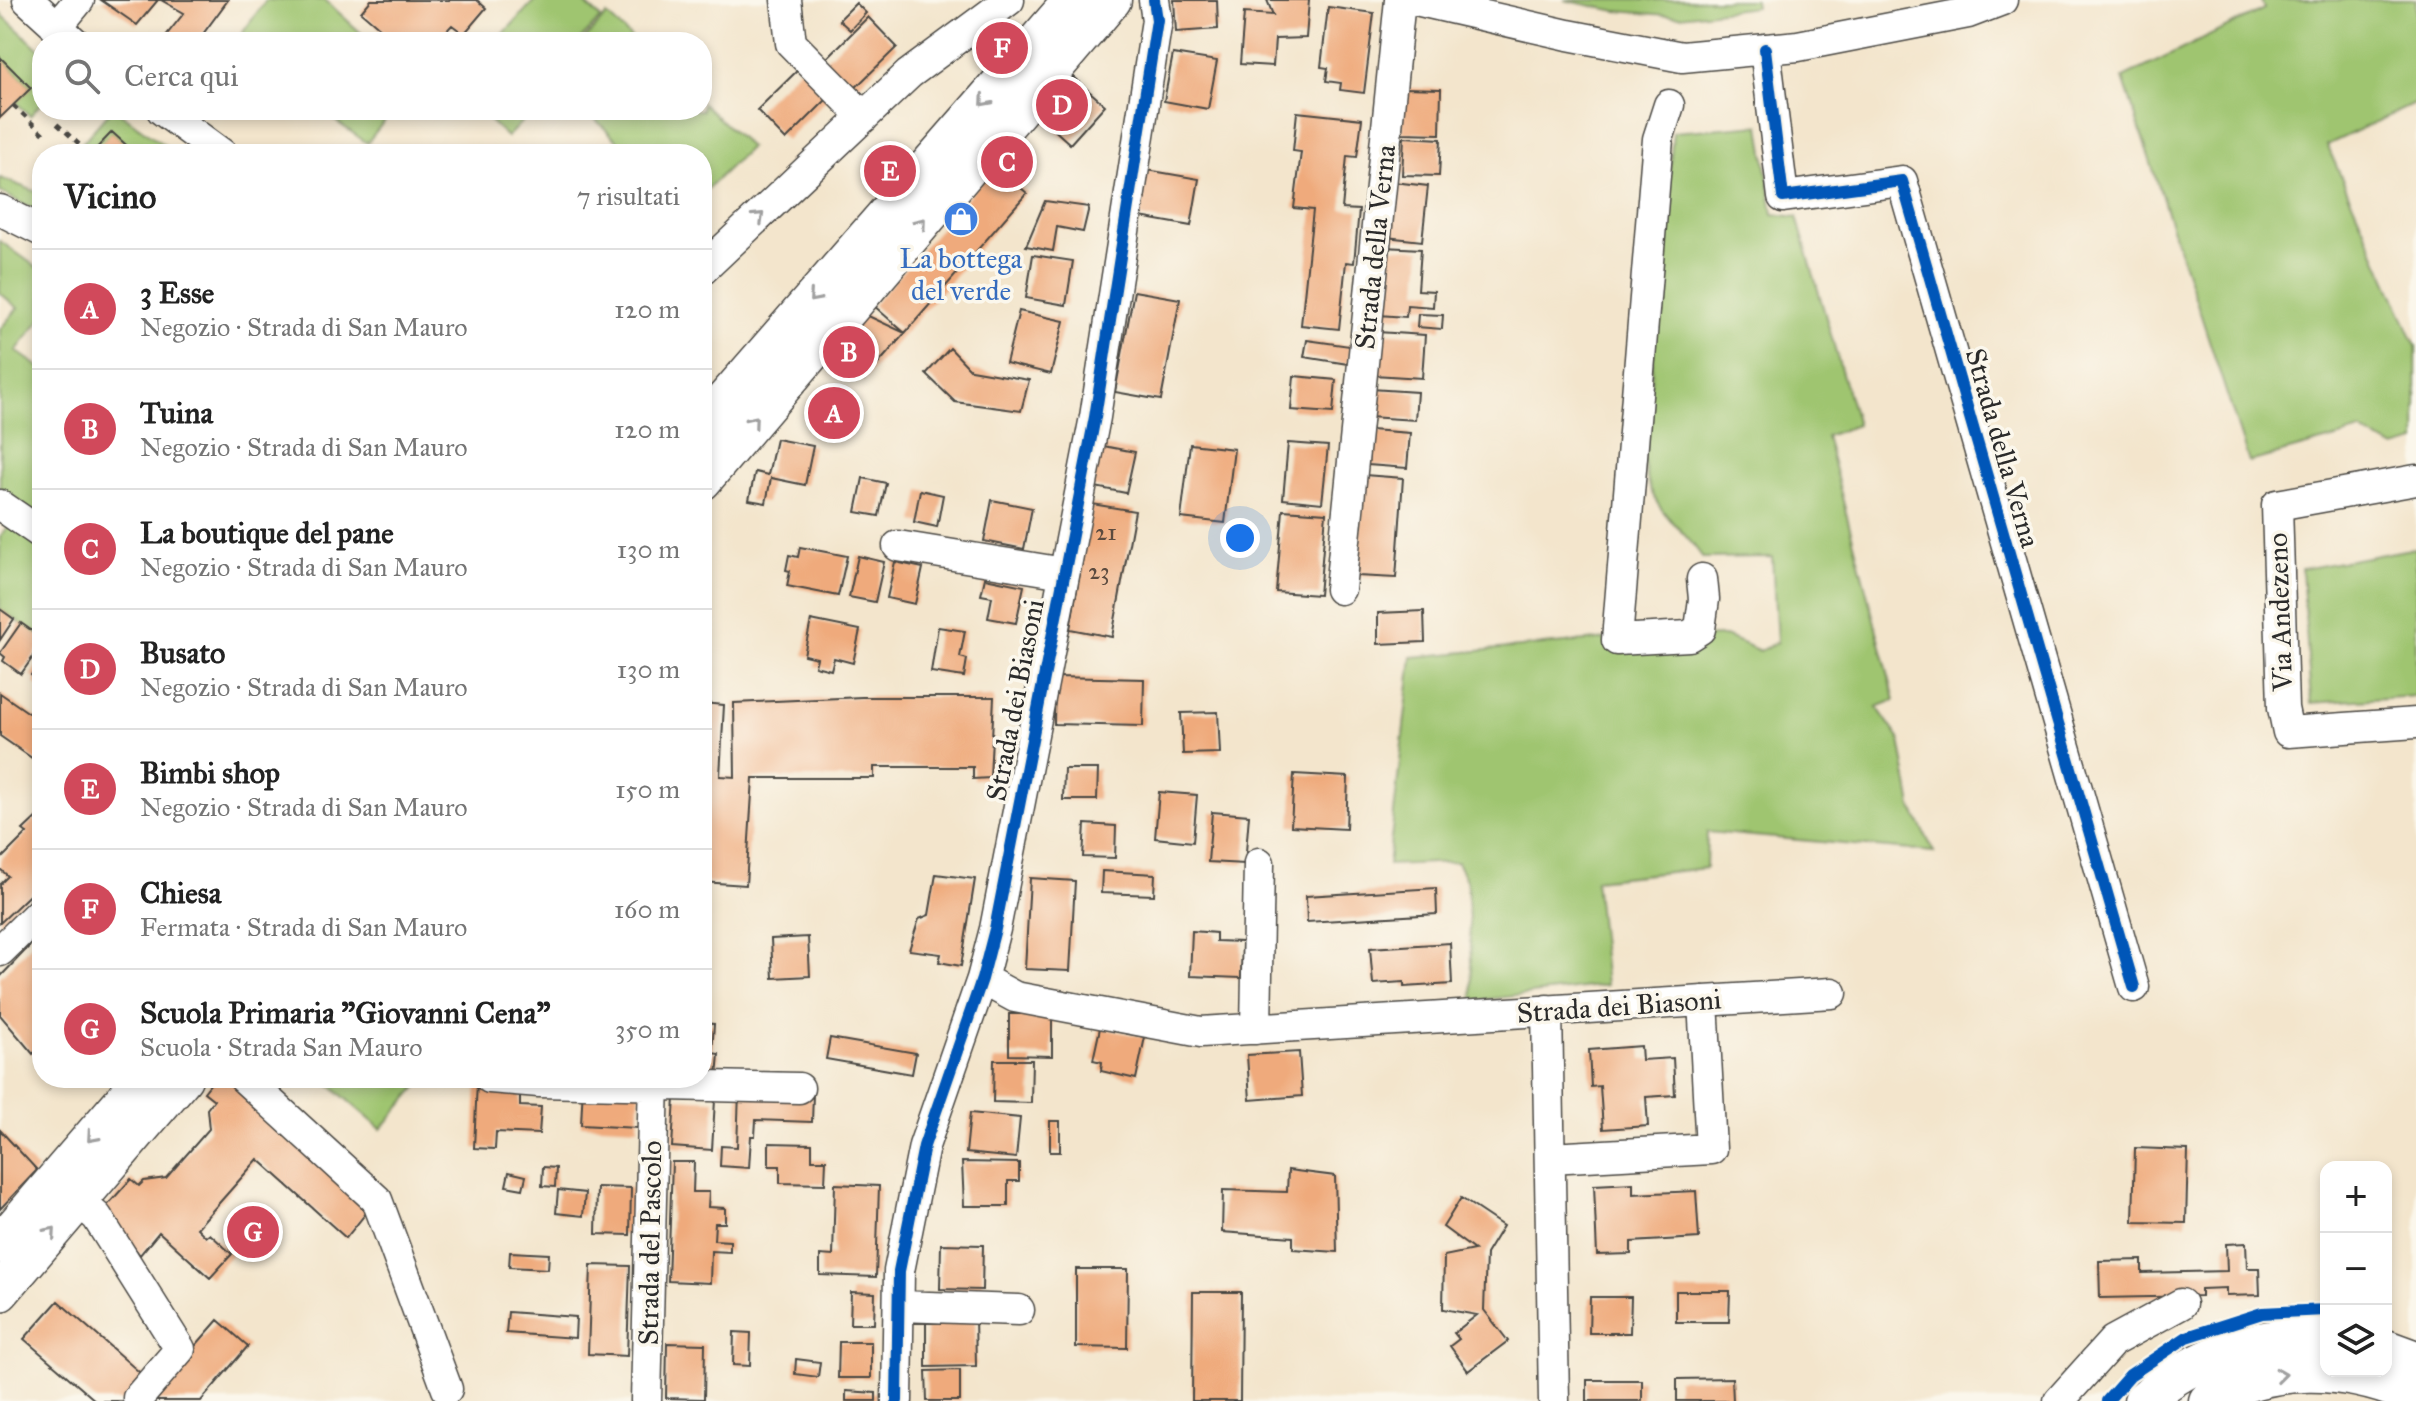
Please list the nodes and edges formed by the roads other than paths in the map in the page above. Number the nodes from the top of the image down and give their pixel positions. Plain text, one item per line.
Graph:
1 (28, 0) edge
2 (79, 0) edge
3 (786, 0) edge
4 (1009, 0) edge
5 (1073, 0) edge
6 (1112, 0) edge
7 (1154, 0) edge
8 (1400, 0) edge
9 (1415, 0) edge
10 (2002, 0) edge
11 (62, 32) edge
12 (66, 32) edge
13 (1765, 49) junction
14 (1669, 105) dead end
15 (864, 117) junction
16 (176, 120) edge
17 (208, 144) edge
18 (0, 210) edge
19 (32, 226) edge
20 (712, 261) edge
21 (712, 415) edge
22 (712, 469) edge
23 (2416, 480) edge
24 (0, 505) edge
25 (32, 527) edge
26 (898, 546) dead end
27 (1064, 573) junction
28 (1702, 579) dead end
29 (1340, 589) dead end
30 (2416, 723) edge
31 (1259, 863) dead end
32 (32, 921) edge
33 (0, 951) edge
34 (982, 979) junction
35 (2134, 987) dead end
36 (1832, 993) dead end
37 (1703, 1001) junction
38 (1547, 1010) junction
39 (1256, 1029) junction
40 (712, 1084) edge
41 (134, 1088) edge
42 (174, 1088) edge
43 (255, 1088) edge
44 (654, 1088) edge
45 (799, 1088) dead end
46 (1550, 1158) junction
47 (78, 1200) junction
48 (0, 1244) edge
49 (0, 1292) edge
50 (2181, 1304) dead end
51 (899, 1306) junction
52 (1019, 1310) dead end
53 (2320, 1337) edge
54 (2392, 1351) edge
55 (2416, 1360) edge
56 (447, 1389) dead end
57 (2416, 1397) edge
58 (138, 1398) dead end
59 (646, 1401) edge
60 (897, 1401) edge
61 (1554, 1401) edge
62 (2059, 1401) edge
63 (2143, 1401) edge
64 (2208, 1401) edge

1 - 11 street
2 - 12 street
3 - 15 street
4 - 15 street
5 -> 21 main road
22 -> 6 main road
7 - 27 street, Strada dei Biasoni
8 - 29 street, Strada della Verna
9 - 13 street
10 - 13 street
13 - 35 street, Strada della Verna
14 - 28 street
20 -> 15 street
16 - 17 street
18 - 19 street
23 - 30 street, Via Andezeno
24 - 25 street
26 - 27 street, Strada dei Biasoni
27 - 34 street, Strada dei Biasoni
31 - 39 street
32 - 33 street
34 - 39 street, Strada dei Biasoni
34 - 51 street, Strada dei Biasoni
36 - 37 street, Strada dei Biasoni
37 - 38 street, Strada dei Biasoni
37 - 46 street
38 - 39 street, Strada dei Biasoni
38 - 46 street
40 - 45 street
41 -> 48 main road
42 - 47 main road
43 - 56 street
44 - 59 street, Strada del Pascolo
46 - 61 street
49 -> 47 main road
47 - 58 street
50 - 62 street
51 - 52 street
51 - 60 street, Strada dei Biasoni
53 - 63 main road
54 - 55 main road
64 -> 57 main road

